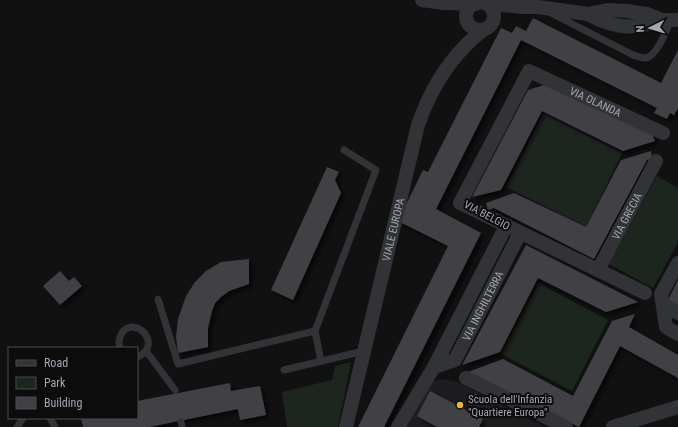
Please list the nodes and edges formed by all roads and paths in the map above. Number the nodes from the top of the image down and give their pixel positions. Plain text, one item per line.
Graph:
1 (422, 0) edge
2 (444, 3) junction
3 (480, 4) junction
4 (523, 7) junction
5 (538, 7) junction
6 (671, 20) edge
7 (468, 22) junction
8 (487, 27) junction
9 (466, 44) junction
10 (530, 71) joint
11 (663, 133) dead end
12 (344, 150) dead end
13 (656, 161) dead end
14 (506, 226) junction
15 (520, 233) junction
16 (678, 263) edge
17 (598, 270) junction
18 (645, 294) dead end
19 (158, 299) dead end
20 (663, 304) junction
21 (678, 313) edge
22 (315, 331) junction
23 (678, 334) edge
24 (120, 347) edge
25 (146, 351) junction
26 (364, 351) junction
27 (138, 356) edge
28 (321, 362) junction
29 (434, 367) junction
30 (284, 370) dead end
31 (466, 378) dead end
32 (175, 390) dead end
33 (678, 407) edge
34 (346, 427) edge
35 (398, 427) edge
36 (566, 427) edge
37 (613, 427) edge

1 - 2 street, VIALE EUROPA
2 - 3 street, VIALE EUROPA
2 - 7 street
3 - 4 street, VIALE EUROPA
3 - 7 street
3 - 8 street
4 - 5 street, VIALE EUROPA
4 - 8 street, VIALE EUROPA
5 - 6 street, VIALE EUROPA
5 - 6 lane
7 - 8 street
7 - 9 street, VIALE EUROPA
8 - 9 street, VIALE EUROPA
9 - 26 street, VIALE EUROPA
10 - 11 street, VIA OLANDA
10 - 14 street, VIA BELGIO
12 - 22 lane
13 - 17 street, VIA GRECIA
14 - 15 street, VIA BELGIO
14 - 29 street, VIA INGHILTERRA
15 - 17 street, VIA BELGIO
15 - 29 street, VIA INGHILTERRA
16 - 20 street
17 - 18 street, VIA BELGIO
19 - 22 lane
20 - 21 street
20 - 23 street
22 - 28 lane
24 - 25 lane
25 - 27 lane
25 - 32 lane
26 - 28 lane
26 - 34 street, VIALE EUROPA
28 - 30 lane
29 - 35 street, VIA INGHILTERRA
31 - 36 street
33 - 37 street

